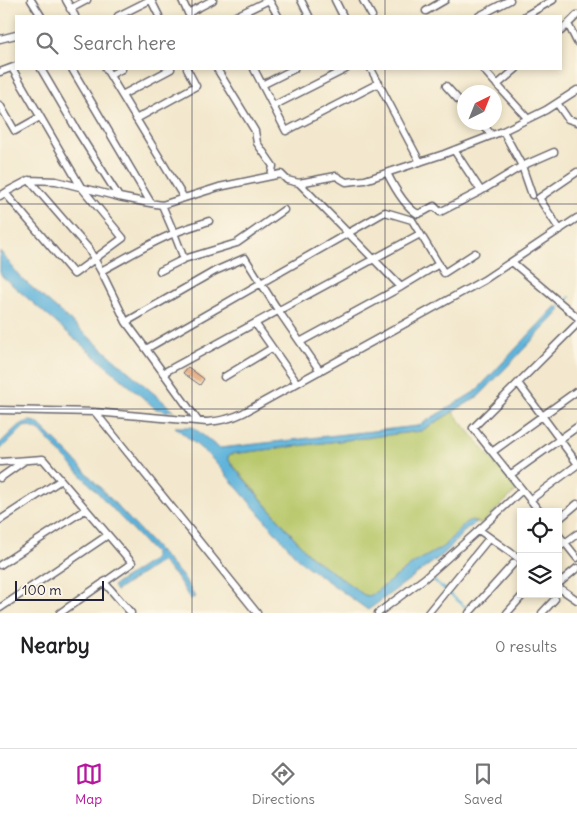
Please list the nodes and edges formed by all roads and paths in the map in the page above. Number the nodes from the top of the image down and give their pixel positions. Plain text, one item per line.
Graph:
1 (31, 0) edge
2 (66, 0) edge
3 (87, 0) edge
4 (150, 0) edge
5 (182, 0) edge
6 (213, 0) edge
7 (269, 0) edge
8 (301, 0) edge
9 (335, 0) edge
10 (363, 0) edge
11 (445, 0) edge
12 (510, 0) edge
13 (553, 0) edge
14 (70, 9) junction
15 (426, 11) dead end
16 (40, 15) edge
17 (74, 15) edge
18 (120, 15) edge
19 (158, 15) edge
20 (189, 15) edge
21 (238, 15) edge
22 (277, 15) edge
23 (308, 15) edge
24 (342, 15) edge
25 (371, 15) edge
26 (481, 15) edge
27 (527, 15) edge
28 (577, 15) edge
29 (568, 24) junction
30 (562, 30) edge
31 (15, 35) edge
32 (0, 39) edge
33 (577, 42) edge
34 (14, 67) edge
35 (16, 70) edge
36 (41, 70) edge
37 (73, 70) edge
38 (168, 70) edge
39 (188, 70) edge
40 (219, 70) edge
41 (254, 70) edge
42 (292, 70) edge
43 (344, 70) edge
44 (372, 70) edge
45 (484, 70) edge
46 (515, 70) edge
47 (0, 72) edge
48 (108, 72) edge
49 (378, 83) junction
50 (262, 85) junction
51 (498, 85) joint
52 (446, 86) dead end
53 (502, 90) edge
54 (577, 90) edge
55 (122, 95) junction
56 (457, 98) edge
57 (557, 103) junction
58 (0, 105) edge
59 (273, 106) junction
60 (40, 117) junction
61 (136, 119) junction
62 (528, 119) junction
63 (577, 122) edge
64 (487, 130) edge
65 (503, 131) junction
66 (492, 136) junction
67 (454, 150) junction
68 (554, 152) dead end
69 (420, 162) junction
70 (522, 166) junction
71 (577, 172) edge
72 (387, 173) junction
73 (271, 176) junction
74 (29, 180) junction
75 (299, 183) junction
76 (80, 187) junction
77 (480, 191) junction
78 (3, 195) edge
79 (532, 195) dead end
80 (119, 196) junction
81 (184, 198) junction
82 (151, 203) junction
83 (162, 204) junction
84 (284, 210) dead end
85 (577, 218) edge
86 (209, 221) dead end
87 (560, 230) junction
88 (174, 233) junction
89 (348, 233) junction
90 (420, 234) junction
91 (475, 253) dead end
92 (184, 259) junction
93 (373, 259) junction
94 (512, 262) junction
95 (439, 264) junction
96 (101, 271) junction
97 (160, 271) dead end
98 (261, 282) junction
99 (401, 288) junction
100 (278, 310) junction
101 (577, 317) edge
102 (126, 322) junction
103 (255, 323) junction
104 (577, 324) edge
105 (300, 342) junction
106 (272, 348) junction
107 (146, 349) junction
108 (320, 371) junction
109 (163, 373) junction
110 (224, 377) dead end
111 (297, 383) junction
112 (518, 383) junction
113 (577, 391) edge
114 (0, 410) edge
115 (95, 412) junction
116 (543, 416) junction
117 (198, 421) junction
118 (577, 427) edge
119 (560, 439) junction
120 (492, 452) junction
121 (25, 460) junction
122 (0, 462) edge
123 (577, 464) edge
124 (510, 475) junction
125 (0, 478) edge
126 (61, 480) junction
127 (522, 490) junction
128 (530, 500) junction
129 (577, 504) edge
130 (86, 508) junction
131 (537, 508) edge
132 (562, 517) edge
133 (0, 520) edge
134 (479, 530) junction
135 (108, 534) junction
136 (577, 534) edge
137 (562, 538) edge
138 (486, 542) dead end
139 (566, 542) junction
140 (562, 545) edge
141 (517, 557) edge
142 (577, 558) edge
143 (517, 559) edge
144 (0, 565) edge
145 (577, 568) edge
146 (104, 582) junction
147 (562, 582) edge
148 (562, 589) edge
149 (520, 598) edge
150 (555, 599) dead end
151 (577, 600) edge
152 (0, 608) edge
153 (471, 611) edge
154 (60, 613) edge
155 (131, 613) edge
156 (257, 613) edge
157 (378, 613) edge
158 (428, 613) edge
159 (507, 613) edge
160 (542, 613) edge

1 - 16 street
2 - 14 street
3 - 14 street
4 - 18 street
4 - 19 street
5 - 20 street
6 - 20 street
7 - 21 street
7 - 22 street
8 - 23 street
9 - 24 street
10 - 25 street
11 - 15 street
12 - 26 street
13 - 27 street
14 - 17 street
28 - 29 street
29 - 30 street
29 - 33 street
31 - 32 street
34 - 47 street
35 - 60 street
36 - 80 street
37 - 82 street
38 - 55 street
39 - 61 street
40 - 73 street
41 - 50 street
42 - 50 street
43 - 59 street
44 - 49 street
45 - 51 street
46 - 51 street
48 - 55 street
49 - 59 street
49 - 69 street
50 - 59 street
52 - 56 street
53 - 62 street
54 - 57 street
55 - 61 street
57 - 62 street
57 - 63 street
58 - 60 street
60 - 76 street
61 - 81 street
62 - 65 street
64 - 66 street
65 - 66 street
65 - 70 street
66 - 67 street
67 - 69 street
67 - 77 street
68 - 70 street
69 - 72 street
70 - 77 street
70 - 79 street
71 - 87 street
72 - 75 street
72 - 77 street
73 - 75 street
73 - 81 street
74 - 76 street
74 - 78 street
74 - 96 street
75 - 89 street
76 - 78 street
76 - 80 street
80 - 82 street
81 - 83 street
82 - 83 street
83 - 88 street
84 - 92 street
85 - 87 street
86 - 88 street
87 - 94 street
88 - 92 street
88 - 96 street
89 - 90 street
89 - 93 street
89 - 98 street
90 - 93 street
90 - 95 street
91 - 95 street
92 - 97 street
93 - 99 street
93 - 100 street
94 - 101 street
94 - 108 street
95 - 99 street
96 - 102 street
98 - 100 street
98 - 102 street
98 - 107 street
99 - 105 street
100 - 103 street
100 - 105 street
102 - 107 street
103 - 106 street
103 - 109 street
104 - 112 street
105 - 108 street
106 - 110 street
106 - 111 street
107 - 109 street
108 - 111 street
109 - 117 street
111 - 117 street
112 - 116 street
112 - 120 street
113 - 116 street
114 - 115 street
115 - 117 street
115 - 156 street
116 - 119 street
116 - 120 street
118 - 119 street
119 - 123 street
119 - 124 street
120 - 124 street
121 - 122 street
121 - 125 street
121 - 126 street
123 - 128 street
124 - 127 street
126 - 130 street
126 - 133 street
127 - 128 street
127 - 134 street
128 - 131 street
129 - 132 street
130 - 135 street
130 - 144 street
134 - 141 street
134 - 157 street
135 - 146 street
135 - 152 street
136 - 139 street
137 - 139 street
138 - 158 street
139 - 140 street
139 - 142 street
143 - 153 street
145 - 147 street
146 - 154 street
146 - 155 street
148 - 151 street
149 - 159 street
150 - 160 street

